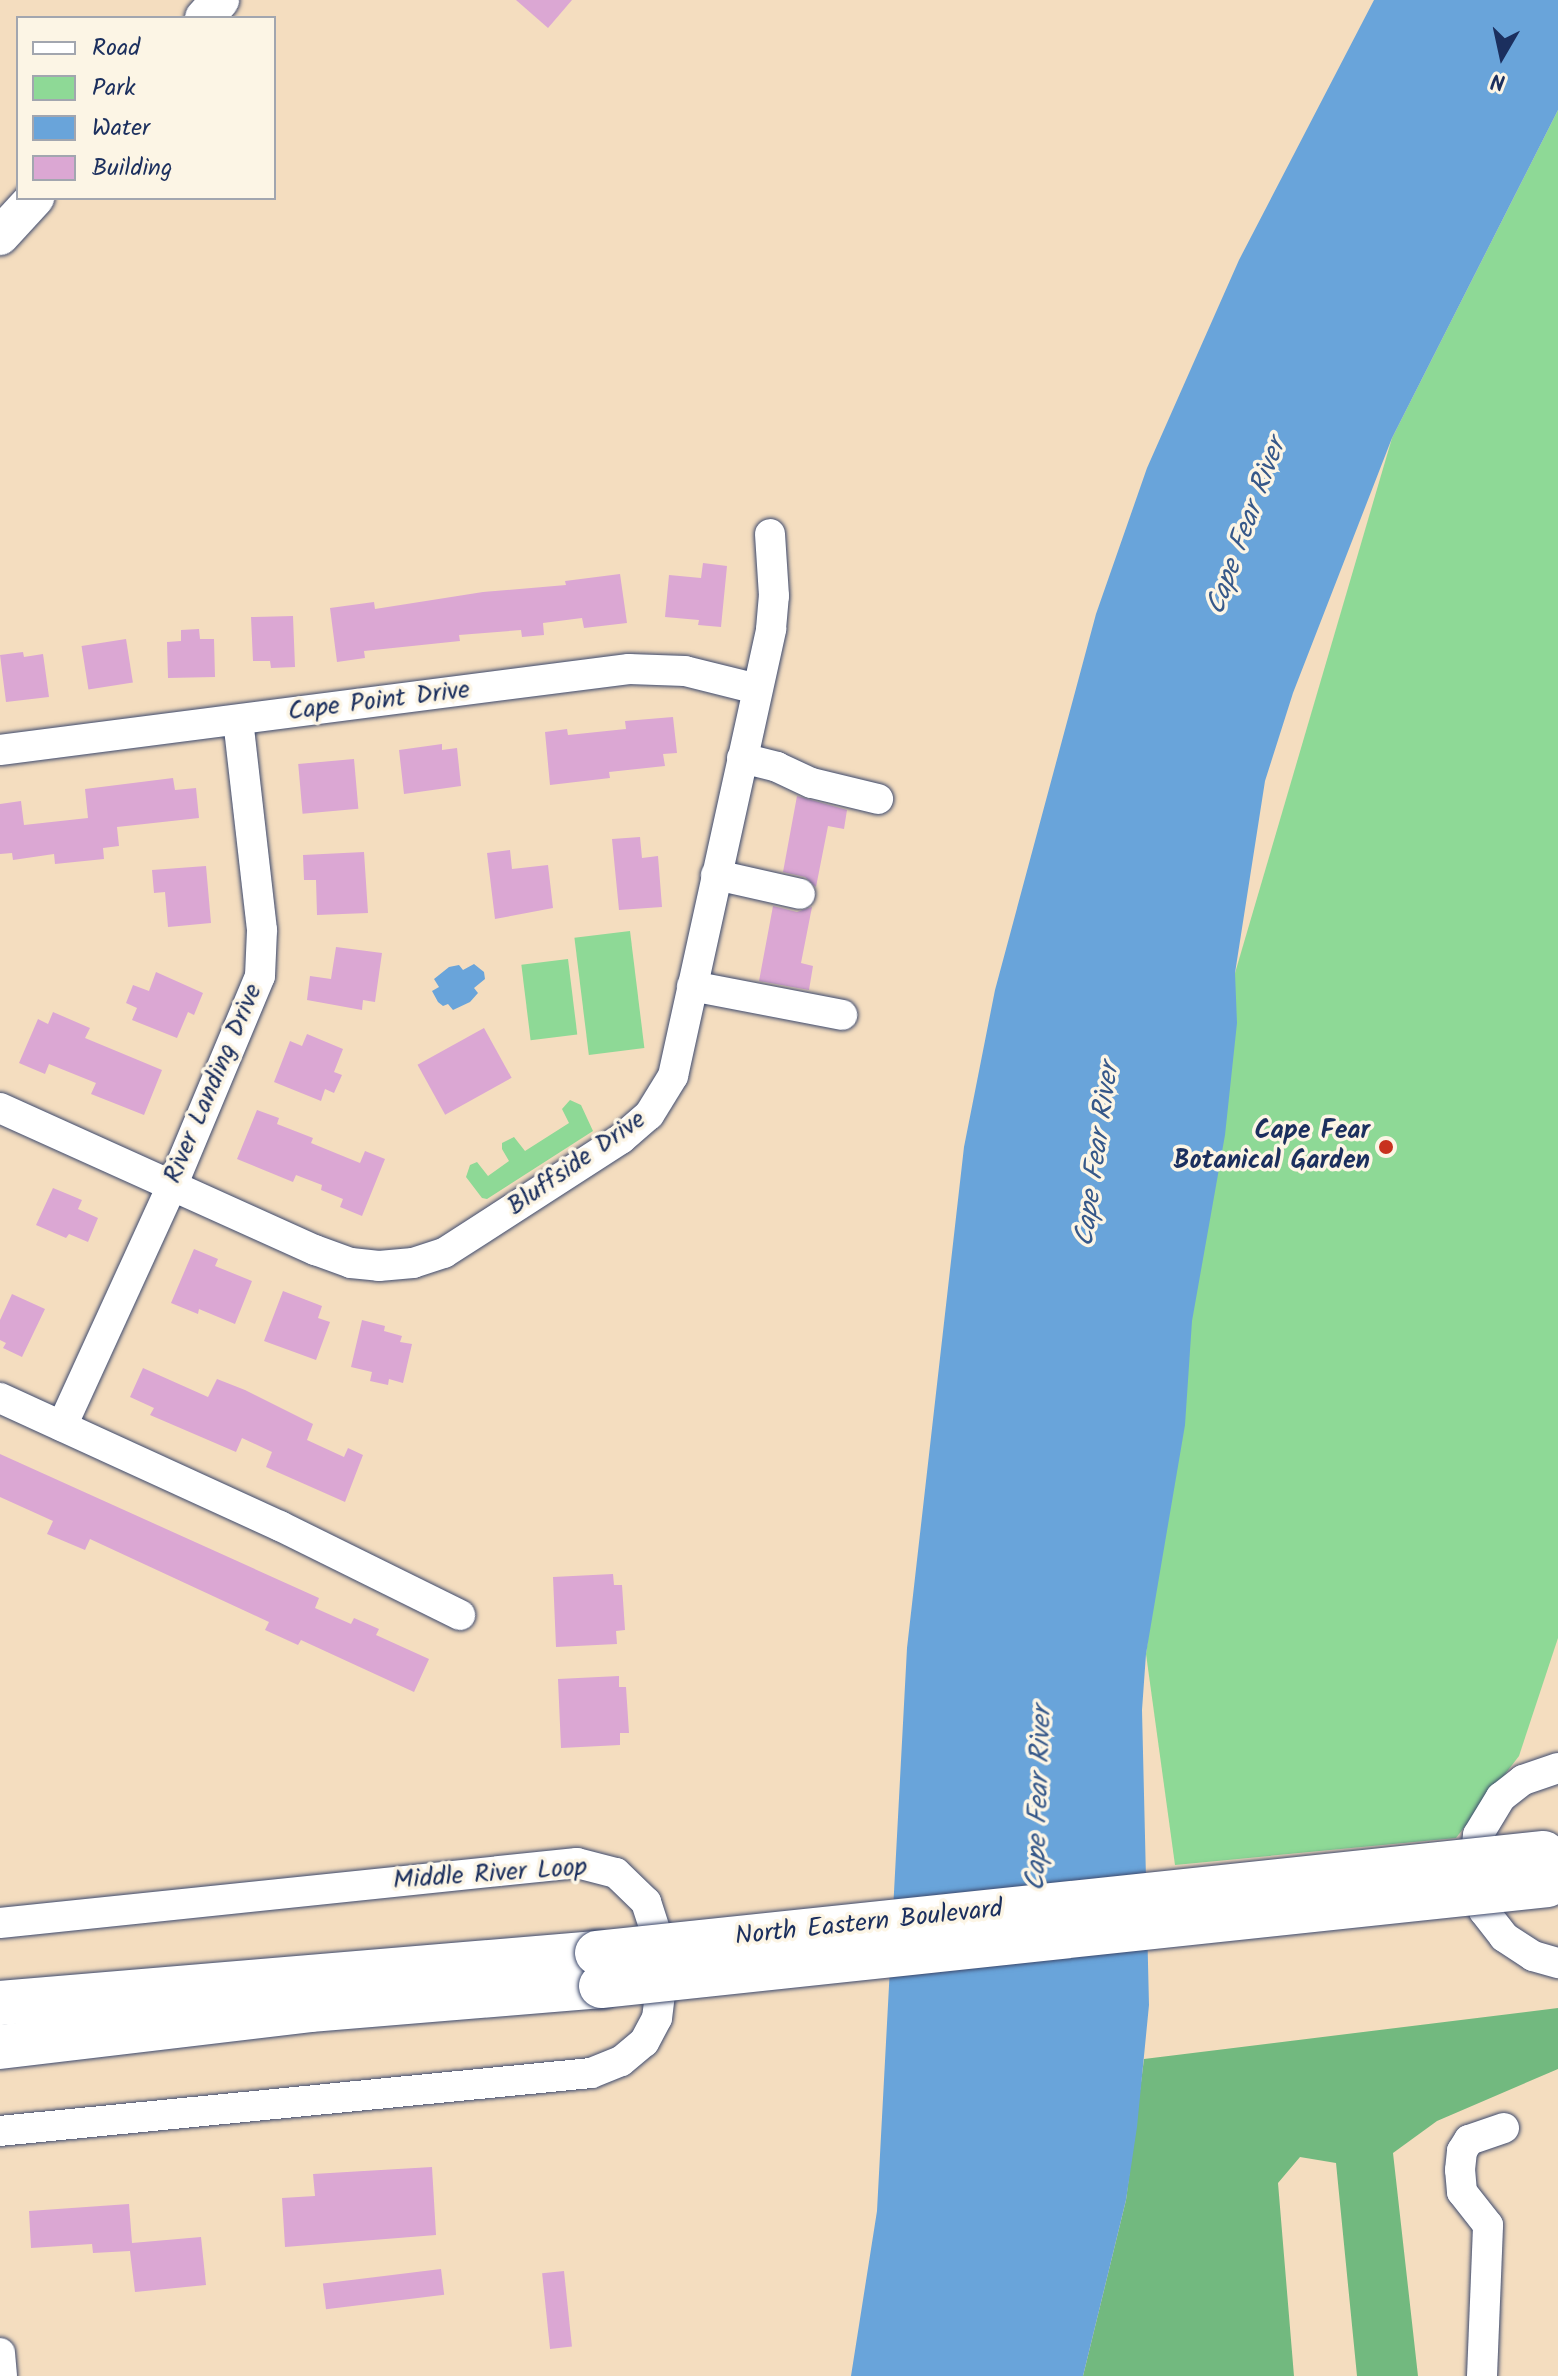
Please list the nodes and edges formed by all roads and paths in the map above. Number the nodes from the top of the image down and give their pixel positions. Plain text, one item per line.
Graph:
1 (220, 0) edge
2 (206, 16) edge
3 (33, 200) edge
4 (0, 236) edge
5 (770, 534) dead end
6 (757, 689) junction
7 (238, 720) junction
8 (0, 750) edge
9 (742, 758) junction
10 (878, 799) dead end
11 (716, 875) junction
12 (800, 894) dead end
13 (692, 986) junction
14 (842, 1015) dead end
15 (0, 1108) edge
16 (173, 1184) junction
17 (0, 1398) edge
18 (62, 1426) junction
19 (460, 1615) dead end
20 (1558, 1768) edge
21 (1552, 1868) edge
22 (0, 1923) edge
23 (1558, 1963) edge
24 (599, 1970) junction
25 (0, 2003) edge
26 (0, 2047) edge
27 (1504, 2128) dead end
28 (0, 2131) edge
29 (0, 2353) edge
30 (2, 2376) edge
31 (1482, 2376) edge

1 - 2 main road
3 - 4 main road
5 - 6 street, Bluffside Drive
6 - 7 street, Cape Point Drive
6 - 9 street, Bluffside Drive
7 - 8 street, Cape Point Drive
7 - 16 street, River Landing Drive
9 - 10 street
9 - 11 street, Bluffside Drive
11 - 12 street
11 - 13 street, Bluffside Drive
13 - 14 street
13 - 16 street, Bluffside Drive
15 - 16 street, Bluffside Drive
16 - 18 street, River Landing Drive
17 - 18 street
18 - 19 street
20 - 23 street
21 - 24 highway, North Eastern Boulevard, bridge
22 - 28 street, Middle River Loop
24 - 25 highway
24 - 26 highway
27 - 31 street
29 - 30 street

